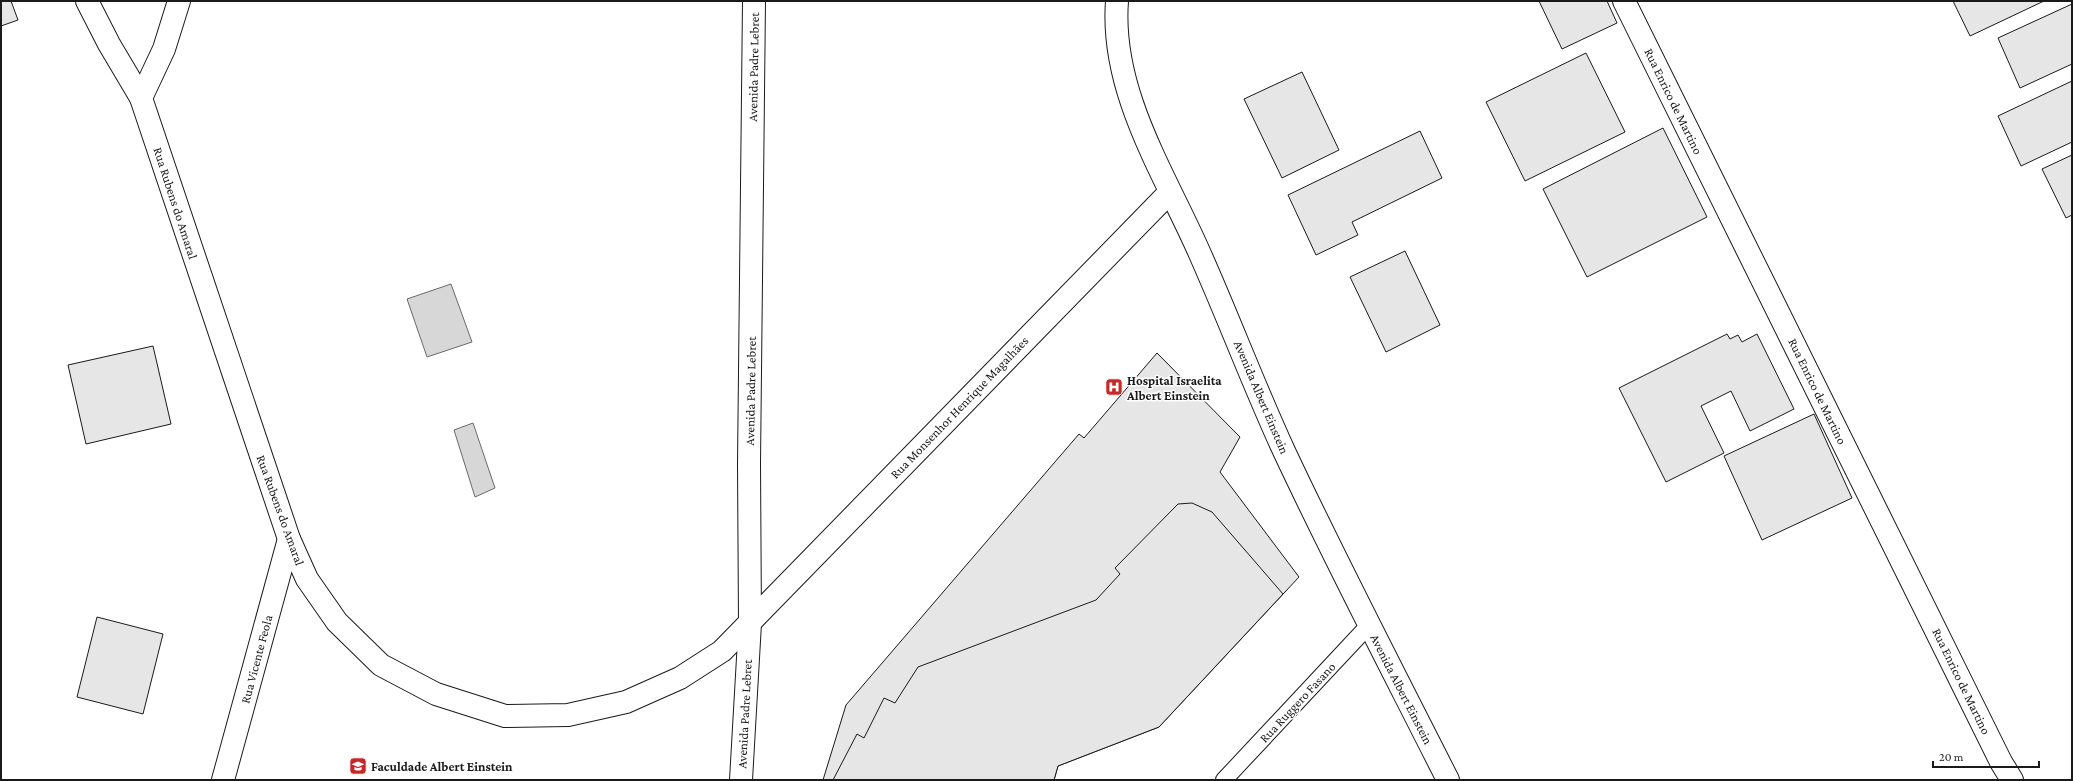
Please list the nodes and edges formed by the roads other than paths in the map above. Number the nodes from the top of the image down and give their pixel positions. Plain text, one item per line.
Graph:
1 (87, 1) edge
2 (178, 1) edge
3 (754, 1) edge
4 (1117, 1) edge
5 (1624, 1) edge
6 (141, 98) junction
7 (1170, 192) junction
8 (289, 539) junction
9 (750, 623) junction
10 (1370, 624) junction
11 (223, 780) edge
12 (740, 780) edge
13 (1224, 780) edge
14 (1448, 780) edge
15 (2012, 780) edge

1 - 6 street, Rua Rubens do Amaral
2 - 6 street
3 - 9 street, Avenida Padre Lebret
4 - 7 street, Avenida Albert Einstein
5 - 15 street, Rua Enrico de Martino
6 - 8 street, Rua Rubens do Amaral
7 - 9 street, Rua Monsenhor Henrique Magalhães
7 - 10 street, Avenida Albert Einstein
8 - 9 street, Rua Rubens do Amaral
8 - 11 street, Rua Vicente Feola
9 - 12 street, Avenida Padre Lebret
10 - 13 lane, Rua Ruggero Fasano
10 - 14 street, Avenida Albert Einstein

